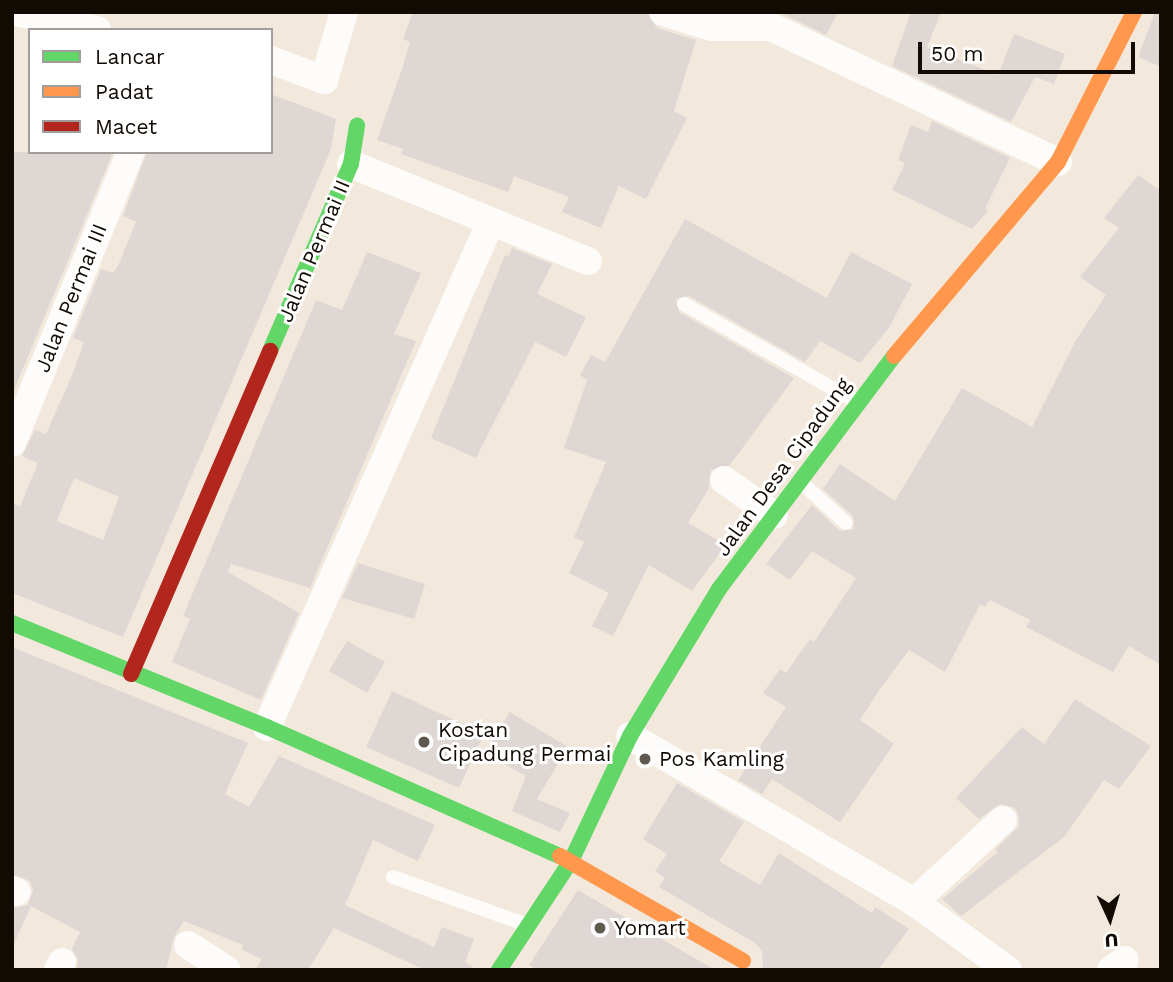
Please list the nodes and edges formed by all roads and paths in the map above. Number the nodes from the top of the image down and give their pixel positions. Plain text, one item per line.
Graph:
1 (344, 12) edge
2 (663, 12) edge
3 (1134, 12) edge
4 (16, 19) edge
5 (82, 28) edge
6 (273, 61) edge
7 (357, 125) dead end
8 (130, 154) edge
9 (1049, 158) junction
10 (351, 164) junction
11 (491, 221) junction
12 (588, 261) dead end
13 (684, 304) dead end
14 (856, 401) junction
15 (12, 443) edge
16 (724, 480) dead end
17 (801, 483) junction
18 (774, 515) junction
19 (846, 523) dead end
20 (12, 622) edge
21 (131, 674) junction
22 (267, 727) junction
23 (629, 736) junction
24 (1003, 820) dead end
25 (571, 861) junction
26 (393, 877) dead end
27 (914, 902) junction
28 (528, 926) junction
29 (188, 945) dead end
30 (743, 961) dead end
31 (997, 966) edge
32 (227, 970) edge
33 (499, 970) edge

1 - 6 street
2 - 9 street
3 - 9 street, Jalan Desa Cipadung
4 - 5 street
7 - 10 street
8 - 15 street, Jalan Permai III
9 - 14 street, Jalan Desa Cipadung
10 - 11 street, Jalan Permai II
10 - 21 street, Jalan Permai II
11 - 12 street, Jalan Permai II
11 - 22 street
13 - 14 lane
14 - 17 street, Jalan Desa Cipadung
16 - 18 street
17 - 18 street, Jalan Desa Cipadung
17 - 19 lane
18 - 23 street, Jalan Desa Cipadung
20 - 21 street
21 - 22 street
22 - 25 street
23 - 25 street, Jalan Desa Cipadung
23 - 27 street
24 - 27 street
25 - 28 street, Jalan Desa Cipadung
25 - 30 street
26 - 28 lane
27 - 31 street
28 - 33 street, Jalan Desa Cipadung
29 - 32 street

